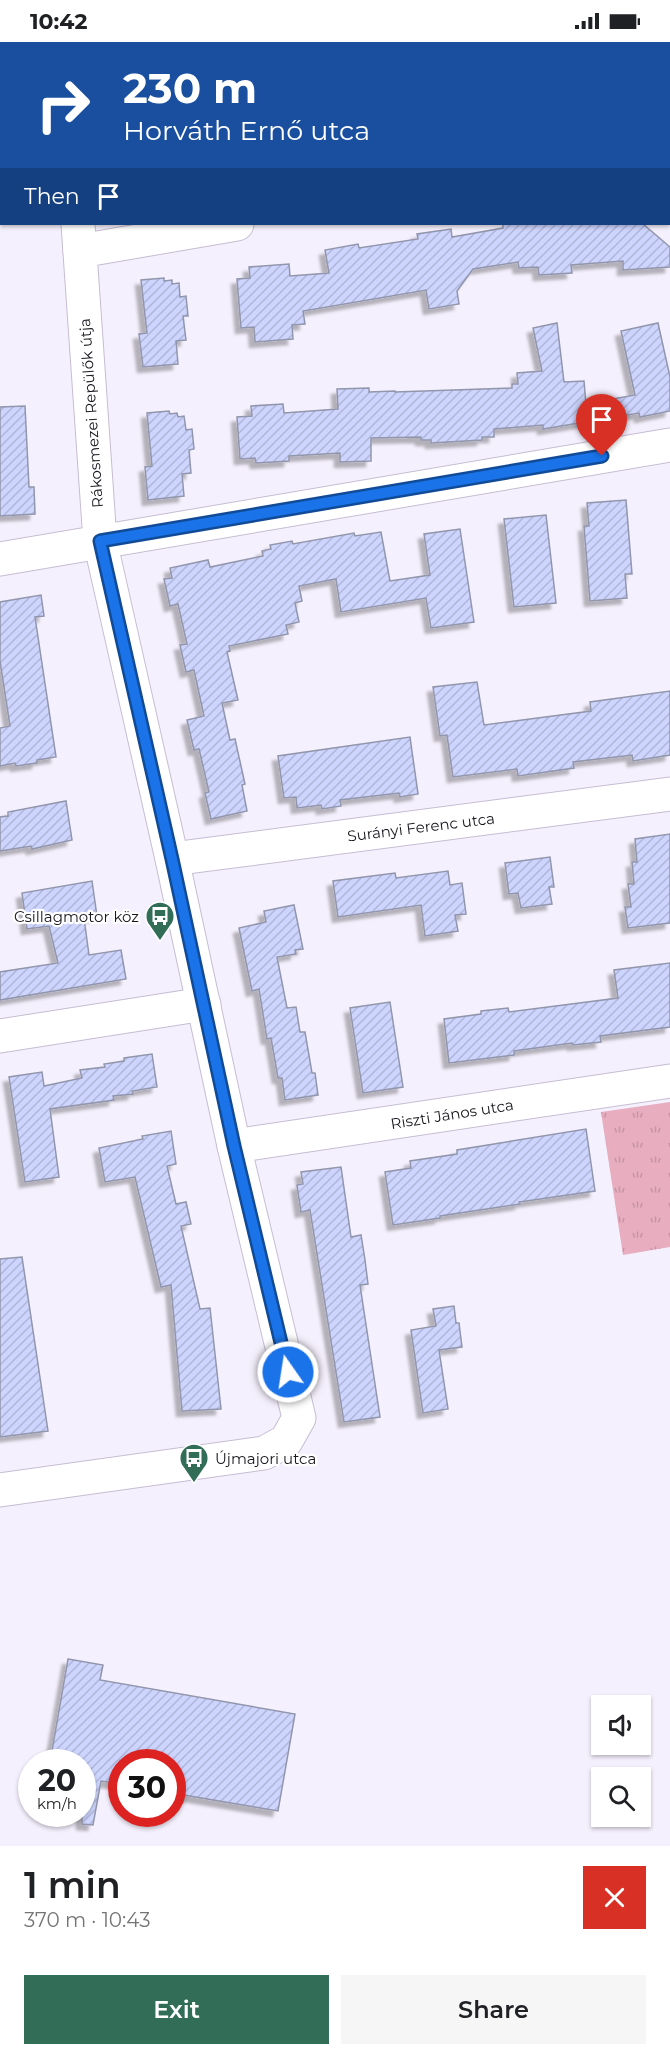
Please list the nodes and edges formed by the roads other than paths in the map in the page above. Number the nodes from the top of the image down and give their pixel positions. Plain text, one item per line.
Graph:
1 (225, 225) edge
2 (79, 237) edge
3 (670, 445) edge
4 (100, 541) junction
5 (0, 559) edge
6 (670, 794) edge
7 (172, 859) junction
8 (204, 1004) junction
9 (0, 1036) edge
10 (670, 1081) edge
11 (234, 1146) junction
12 (0, 1490) edge

1 - 2 street
2 - 4 street, Rákosmezei Repülők útja
3 - 4 street
4 - 5 street
4 - 7 street, Rákosmezei Repülők útja
6 - 7 street, Surányi Ferenc utca
7 - 8 street, Rákosmezei Repülők útja
8 - 9 street
8 - 11 street, Rákosmezei Repülők útja
10 - 11 street, Riszti János utca
11 - 12 street, Rákosmezei Repülők útja

